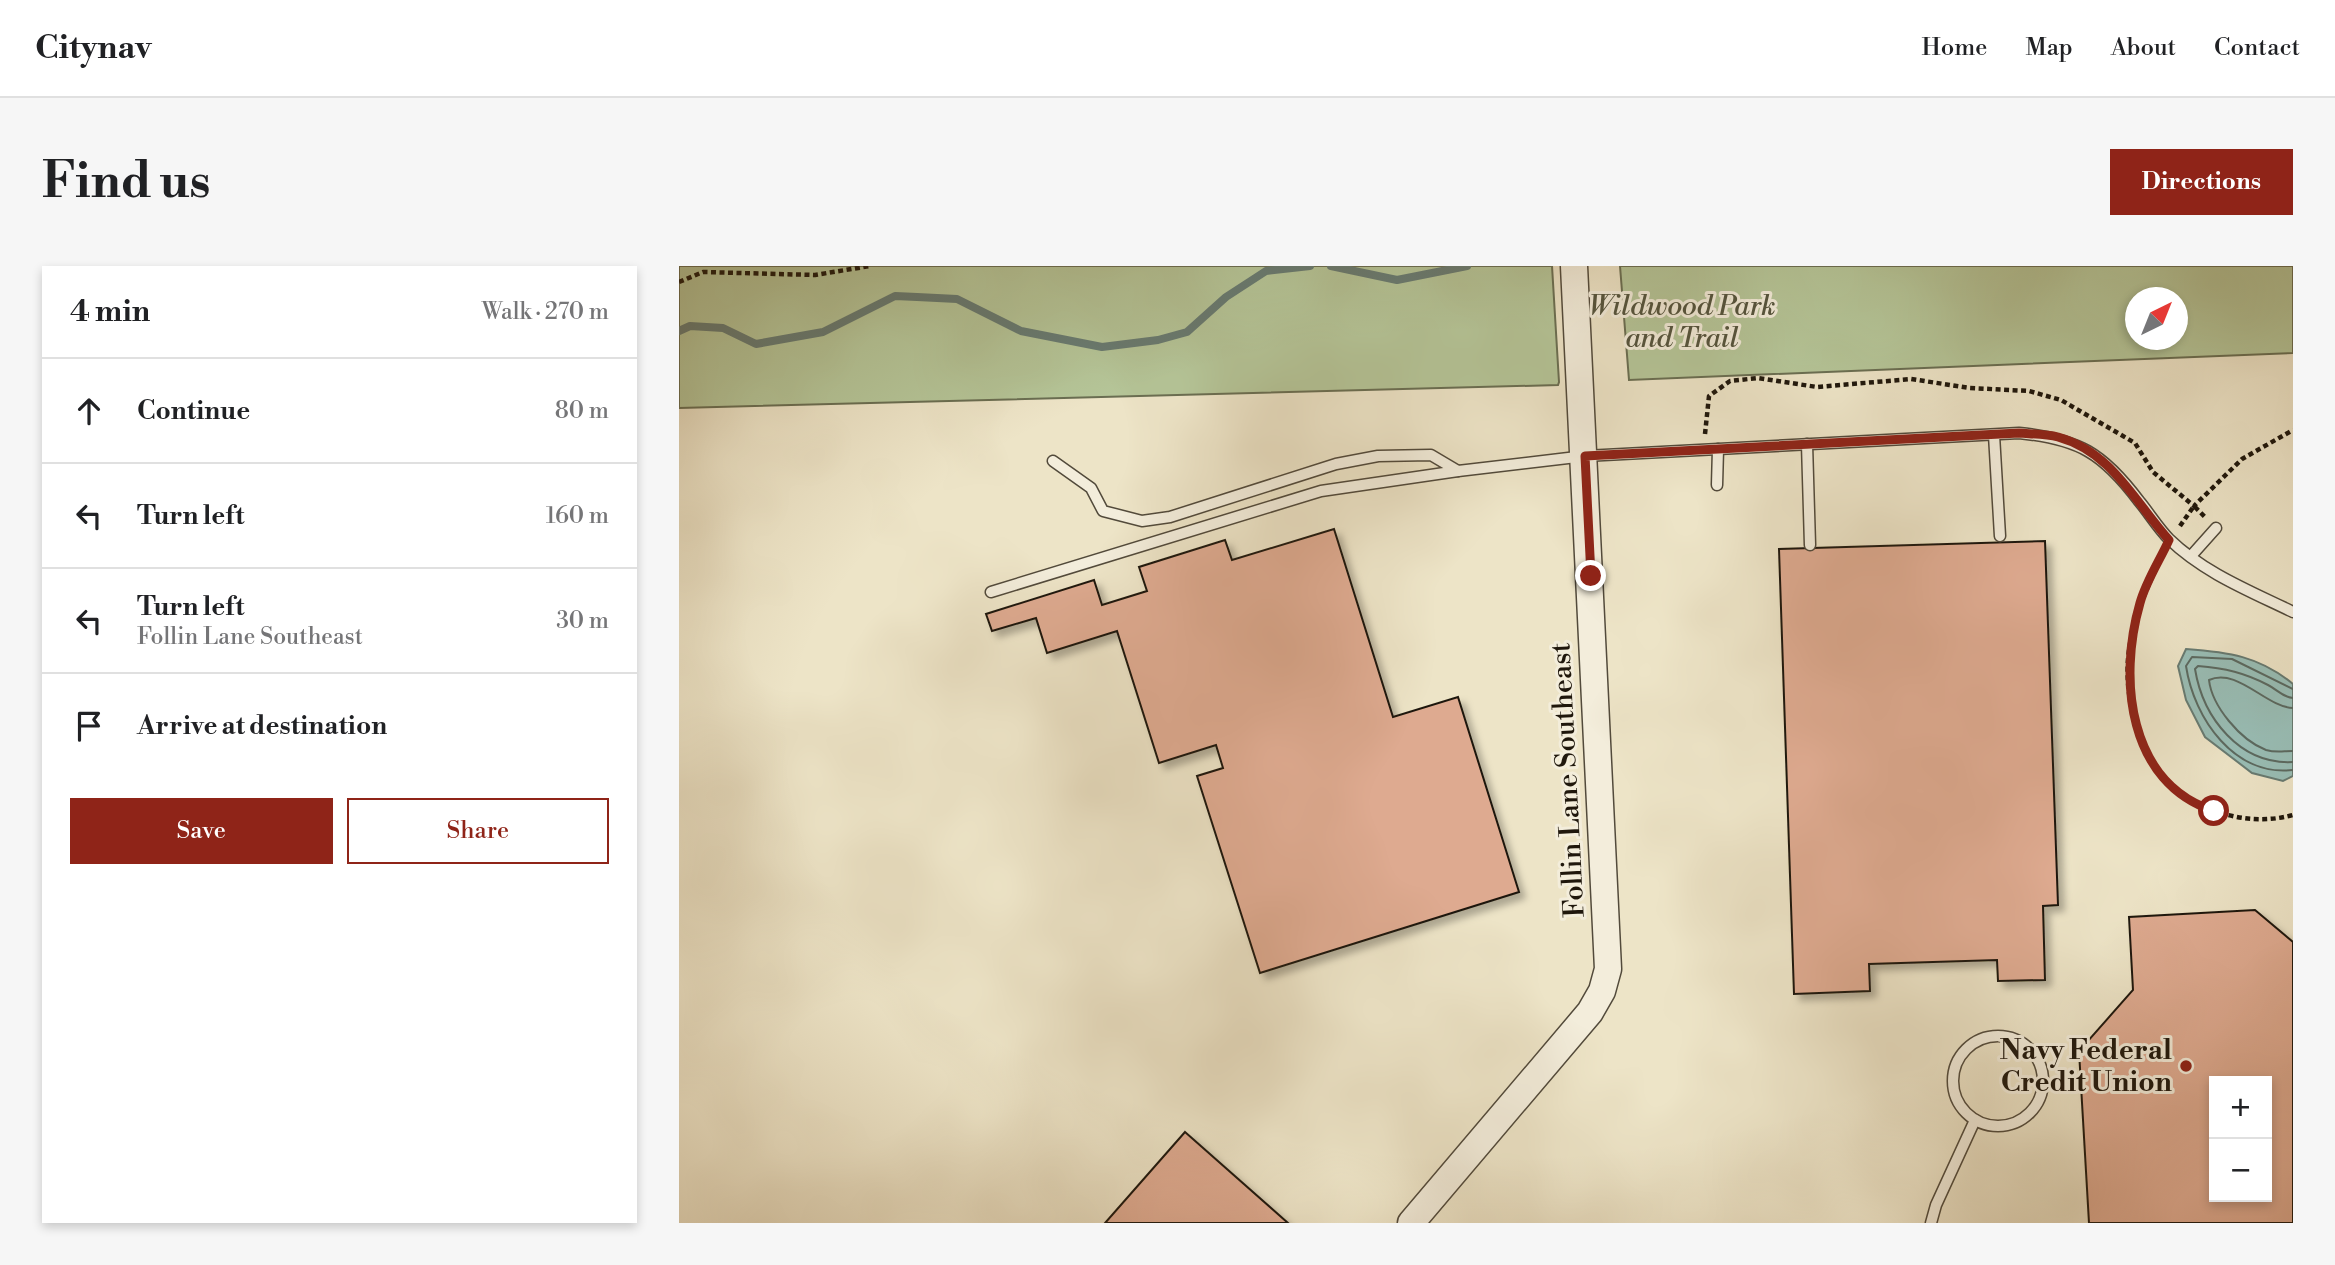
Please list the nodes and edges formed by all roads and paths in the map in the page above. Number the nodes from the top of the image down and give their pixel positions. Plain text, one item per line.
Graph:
1 (870, 266) edge
2 (1574, 266) edge
3 (679, 282) edge
4 (1705, 414) dead end
5 (2293, 430) edge
6 (1994, 435) junction
7 (1807, 444) junction
8 (1718, 449) junction
9 (1585, 456) junction
10 (1053, 461) dead end
11 (1458, 471) junction
12 (1717, 485) dead end
13 (2195, 505) junction
14 (2216, 528) joint
15 (2000, 536) dead end
16 (2169, 540) junction
17 (1810, 545) dead end
18 (2191, 556) junction
19 (991, 592) dead end
20 (2293, 612) edge
21 (2293, 815) edge
22 (1975, 1120) junction
23 (1411, 1223) edge
24 (1931, 1223) edge

1 - 3 path
2 - 9 street, Follin Lane Southeast
4 - 13 path
5 - 13 path
6 - 7 lane
6 - 15 lane
6 - 16 lane
7 - 8 lane
7 - 17 lane
8 - 9 lane
8 - 12 lane
9 - 11 lane
9 - 23 street, Follin Lane Southeast
10 - 11 lane
11 - 19 lane
13 - 14 path
13 - 16 path
14 - 18 lane
16 - 18 lane
16 - 21 path
18 - 20 lane
22 - 22 lane
22 - 24 lane

